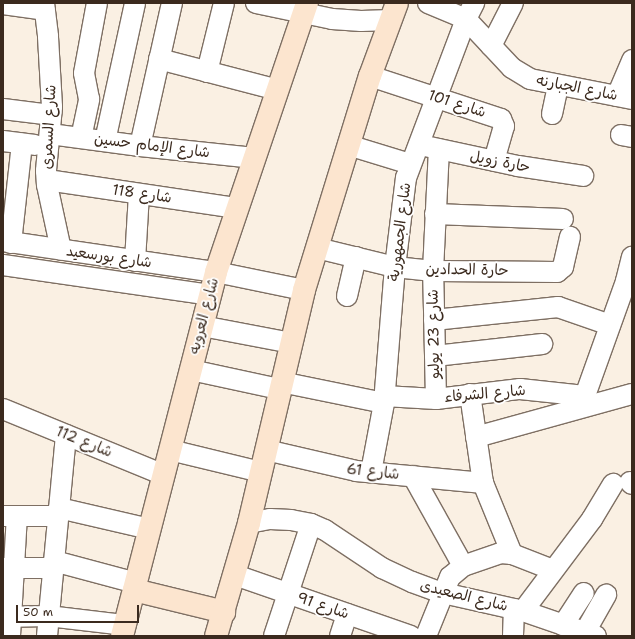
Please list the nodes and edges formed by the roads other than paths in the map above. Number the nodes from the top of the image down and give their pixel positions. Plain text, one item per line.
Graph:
1 (97, 3) edge
2 (135, 3) edge
3 (172, 3) edge
4 (224, 3) edge
5 (256, 3) edge
6 (428, 3) edge
7 (513, 3) edge
8 (3, 4) edge
9 (44, 7) edge
10 (305, 9) edge
11 (470, 11) edge
12 (394, 12) edge
13 (491, 46) junction
14 (159, 59) junction
15 (632, 60) edge
16 (207, 72) junction
17 (370, 76) junction
18 (558, 86) junction
19 (278, 90) junction
20 (436, 97) junction
21 (624, 98) edge
22 (3, 109) edge
23 (552, 114) dead end
24 (50, 132) junction
25 (81, 138) junction
26 (105, 141) junction
27 (12, 142) edge
28 (348, 145) junction
29 (418, 145) junction
30 (140, 146) junction
31 (439, 149) junction
32 (254, 158) junction
33 (494, 161) junction
34 (410, 164) junction
35 (583, 176) dead end
36 (10, 181) edge
37 (47, 183) junction
38 (139, 194) junction
39 (237, 208) junction
40 (435, 214) junction
41 (7, 242) edge
42 (317, 248) junction
43 (70, 252) junction
44 (356, 257) junction
45 (632, 257) edge
46 (135, 261) junction
47 (3, 265) edge
48 (395, 267) junction
49 (433, 271) junction
50 (216, 272) junction
51 (75, 276) junction
52 (304, 290) junction
53 (210, 295) junction
54 (347, 296) dead end
55 (434, 320) junction
56 (610, 325) junction
57 (202, 326) junction
58 (291, 343) junction
59 (542, 344) dead end
60 (435, 356) junction
61 (191, 370) junction
62 (280, 385) junction
63 (470, 394) junction
64 (632, 394) edge
65 (436, 399) junction
66 (384, 400) junction
67 (583, 402) junction
68 (3, 409) edge
69 (66, 435) junction
70 (476, 437) junction
71 (170, 450) junction
72 (266, 450) junction
73 (260, 472) junction
74 (371, 472) junction
75 (164, 475) junction
76 (413, 476) junction
77 (483, 483) junction
78 (625, 483) edge
79 (58, 512) junction
80 (10, 516) edge
81 (249, 522) junction
82 (311, 524) junction
83 (150, 529) junction
84 (512, 554) junction
85 (53, 564) junction
86 (463, 566) junction
87 (9, 568) edge
88 (553, 570) junction
89 (235, 576) junction
90 (135, 586) junction
91 (443, 593) junction
92 (584, 593) dead end
93 (288, 594) junction
94 (606, 595) dead end
95 (519, 610) junction
96 (224, 612) junction
97 (347, 614) junction
98 (48, 616) junction
99 (8, 623) edge
100 (579, 632) edge
101 (125, 633) edge
102 (47, 636) edge
103 (216, 636) edge
104 (274, 636) edge
105 (340, 636) edge
106 (411, 636) edge
107 (426, 636) edge
108 (514, 636) edge

1 - 25 street
2 - 26 street
3 - 14 street
4 - 16 street
5 - 10 street
6 - 11 street, شارع الجبارنه
7 - 13 street
8 - 9 street
9 - 24 street, شارع السمرى
10 - 12 street
10 - 19 street, شارع العروبه
11 - 13 street, شارع الجبارنه
11 - 20 street, شارع الجمهورية
12 - 17 street
13 - 18 street, شارع الجبارنه
14 - 16 street
14 - 30 street
15 - 21 street
16 - 19 street
17 - 20 street, شارع 101
17 - 28 street
18 - 21 street, شارع الجبارنه
18 - 23 street
19 - 32 street, شارع العروبه
20 - 29 street, شارع الجمهورية
20 - 33 street, شارع 101
22 - 24 street
24 - 25 street, شارع الإمام حسين
24 - 27 street
24 - 37 street, شارع السمرى
25 - 26 street, شارع الإمام حسين
26 - 30 street, شارع الإمام حسين
27 - 36 street
28 - 34 street
28 - 42 street
29 - 31 street, حارة زويل
29 - 34 street, شارع الجمهورية
30 - 32 street, شارع الإمام حسين
31 - 33 street, حارة زويل
31 - 40 street, شارع 23 يوليو
32 - 39 street, شارع العروبه
33 - 35 street, حارة زويل
34 - 48 street, شارع الجمهورية
36 - 37 street, شارع 118
36 - 41 street
37 - 38 street, شارع 118
37 - 43 street, شارع السمرى
38 - 39 street, شارع 118
38 - 46 street
39 - 50 street, شارع العروبه
40 - 49 street, شارع 23 يوليو
40 - 49 street, حارة الحدادين
41 - 43 street, شارع بورسعيد
42 - 44 street, حارة الحدادين
42 - 52 street
43 - 46 street, شارع بورسعيد
43 - 51 street, شارع السمرى
44 - 48 street, حارة الحدادين
44 - 54 street
45 - 56 street
46 - 50 street, شارع بورسعيد
47 - 51 street, شارع بورسعيد
48 - 49 street, حارة الحدادين
48 - 66 street, شارع الجمهورية
49 - 55 street, شارع 23 يوليو
50 - 52 street, شارع بورسعيد
50 - 53 street, شارع العروبه
51 - 53 street, شارع بورسعيد
52 - 58 street
53 - 57 street, شارع العروبه
55 - 56 street
55 - 60 street, شارع 23 يوليو
56 - 67 street
57 - 58 street
57 - 61 street, شارع العروبه
58 - 62 street
59 - 60 street
60 - 65 street, شارع 23 يوليو
61 - 62 street, شارع الشرفاء
61 - 71 street, شارع العروبه
62 - 66 street, شارع الشرفاء
62 - 72 street
63 - 65 street, شارع الشرفاء
63 - 67 street, شارع الشرفاء
63 - 70 street
64 - 67 street
65 - 66 street, شارع الشرفاء
66 - 74 street, شارع الجمهورية
67 - 70 street
68 - 69 street, شارع 112
69 - 75 street, شارع 112
69 - 79 street
70 - 77 street
71 - 73 street
71 - 75 street, شارع العروبه
72 - 73 street
72 - 74 street, شارع 61
73 - 81 street
74 - 76 street, شارع 61
75 - 83 street, شارع العروبه
76 - 77 street, شارع 61
76 - 86 street
77 - 84 street
78 - 88 street
79 - 80 street
79 - 83 street
79 - 85 street
80 - 87 street
81 - 82 street, شارع الصعيدى
81 - 89 street
82 - 91 street, شارع الصعيدى
82 - 93 street
83 - 90 street, شارع العروبه
84 - 86 street
84 - 88 street
85 - 87 street
85 - 90 street
85 - 98 street
86 - 91 street
87 - 99 street
88 - 95 street
89 - 93 street, شارع 91
89 - 96 street
90 - 96 street
90 - 101 street, شارع العروبه
91 - 95 street, شارع الصعيدى
91 - 107 street
92 - 100 street
93 - 97 street, شارع 91
93 - 104 street
94 - 100 street
95 - 100 street, شارع الصعيدى
95 - 108 street
96 - 103 street
97 - 105 street
97 - 106 street, شارع 91
98 - 99 street
98 - 101 street
98 - 102 street

